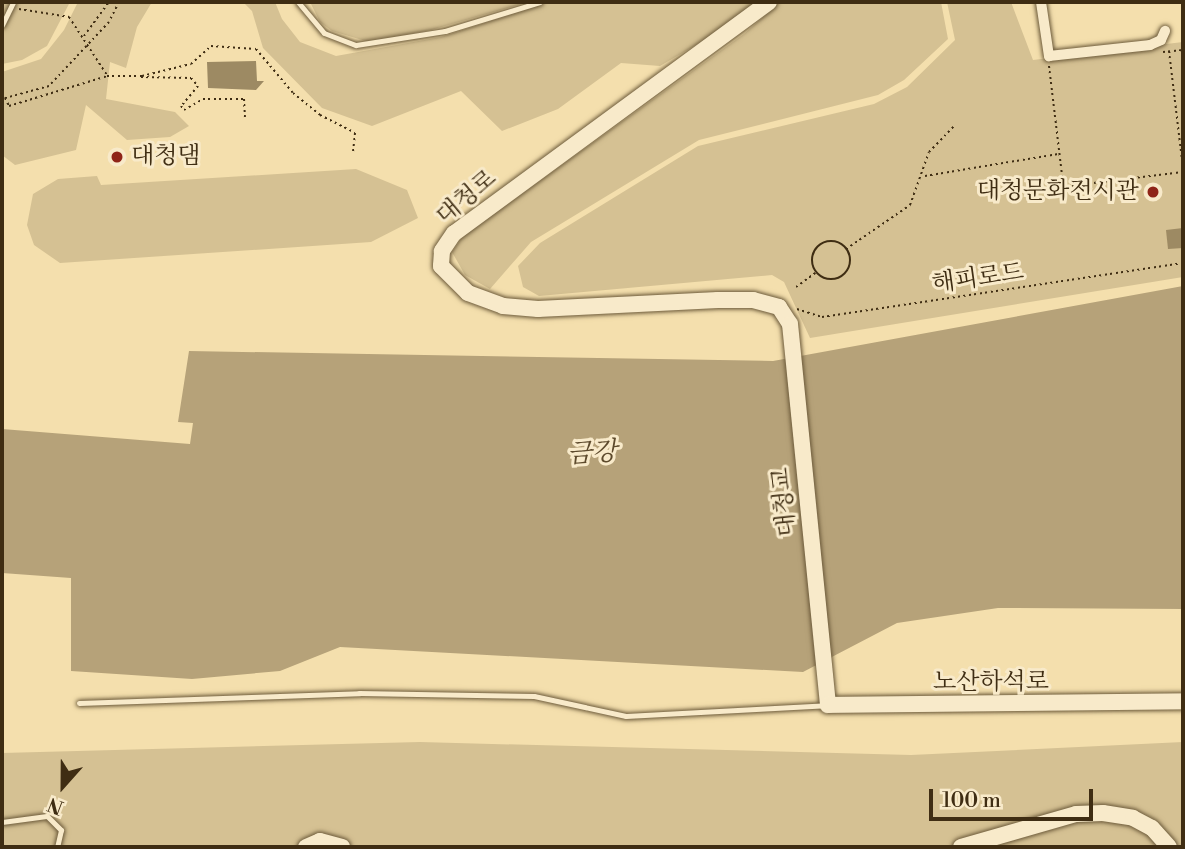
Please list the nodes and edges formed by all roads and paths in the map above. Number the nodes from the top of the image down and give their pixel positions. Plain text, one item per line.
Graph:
1 (109, 2) edge
2 (119, 2) edge
3 (298, 2) edge
4 (540, 2) edge
5 (769, 2) edge
6 (1041, 2) edge
7 (13, 5) edge
8 (2, 25) edge
9 (1165, 32) dead end
10 (83, 37) junction
11 (88, 44) junction
12 (1183, 50) edge
13 (1170, 51) junction
14 (1156, 53) dead end
15 (1049, 64) dead end
16 (107, 76) junction
17 (245, 120) dead end
18 (954, 126) dead end
19 (353, 152) dead end
20 (1059, 154) junction
21 (1183, 168) edge
22 (1183, 173) edge
23 (923, 176) junction
24 (1063, 184) junction
25 (1012, 193) dead end
26 (846, 249) junction
27 (1183, 263) edge
28 (816, 273) junction
29 (796, 287) dead end
30 (779, 307) junction
31 (1183, 701) edge
32 (79, 703) dead end
33 (828, 705) junction
34 (2, 822) edge
35 (57, 847) edge
36 (306, 847) edge
37 (342, 847) edge
38 (961, 847) edge
39 (1169, 847) edge

1 - 10 path
2 - 11 path
3 - 4 lane
5 - 30 street, 대청로
6 - 9 street
7 - 8 lane
7 - 10 path
10 - 11 path
11 - 16 path
11 - 16 path
12 - 13 path
13 - 14 path
13 - 21 path
15 - 20 path
16 - 17 path
16 - 19 path
18 - 23 path
20 - 23 path
20 - 24 path
22 - 24 path
23 - 26 path
24 - 25 path
26 - 28 path
26 - 28 path
27 - 30 path, 해피로드
28 - 29 path
30 - 33 street, 대청교
31 - 33 street, 노산하석로
32 - 33 lane
34 - 35 lane
36 - 37 street
38 - 39 street

